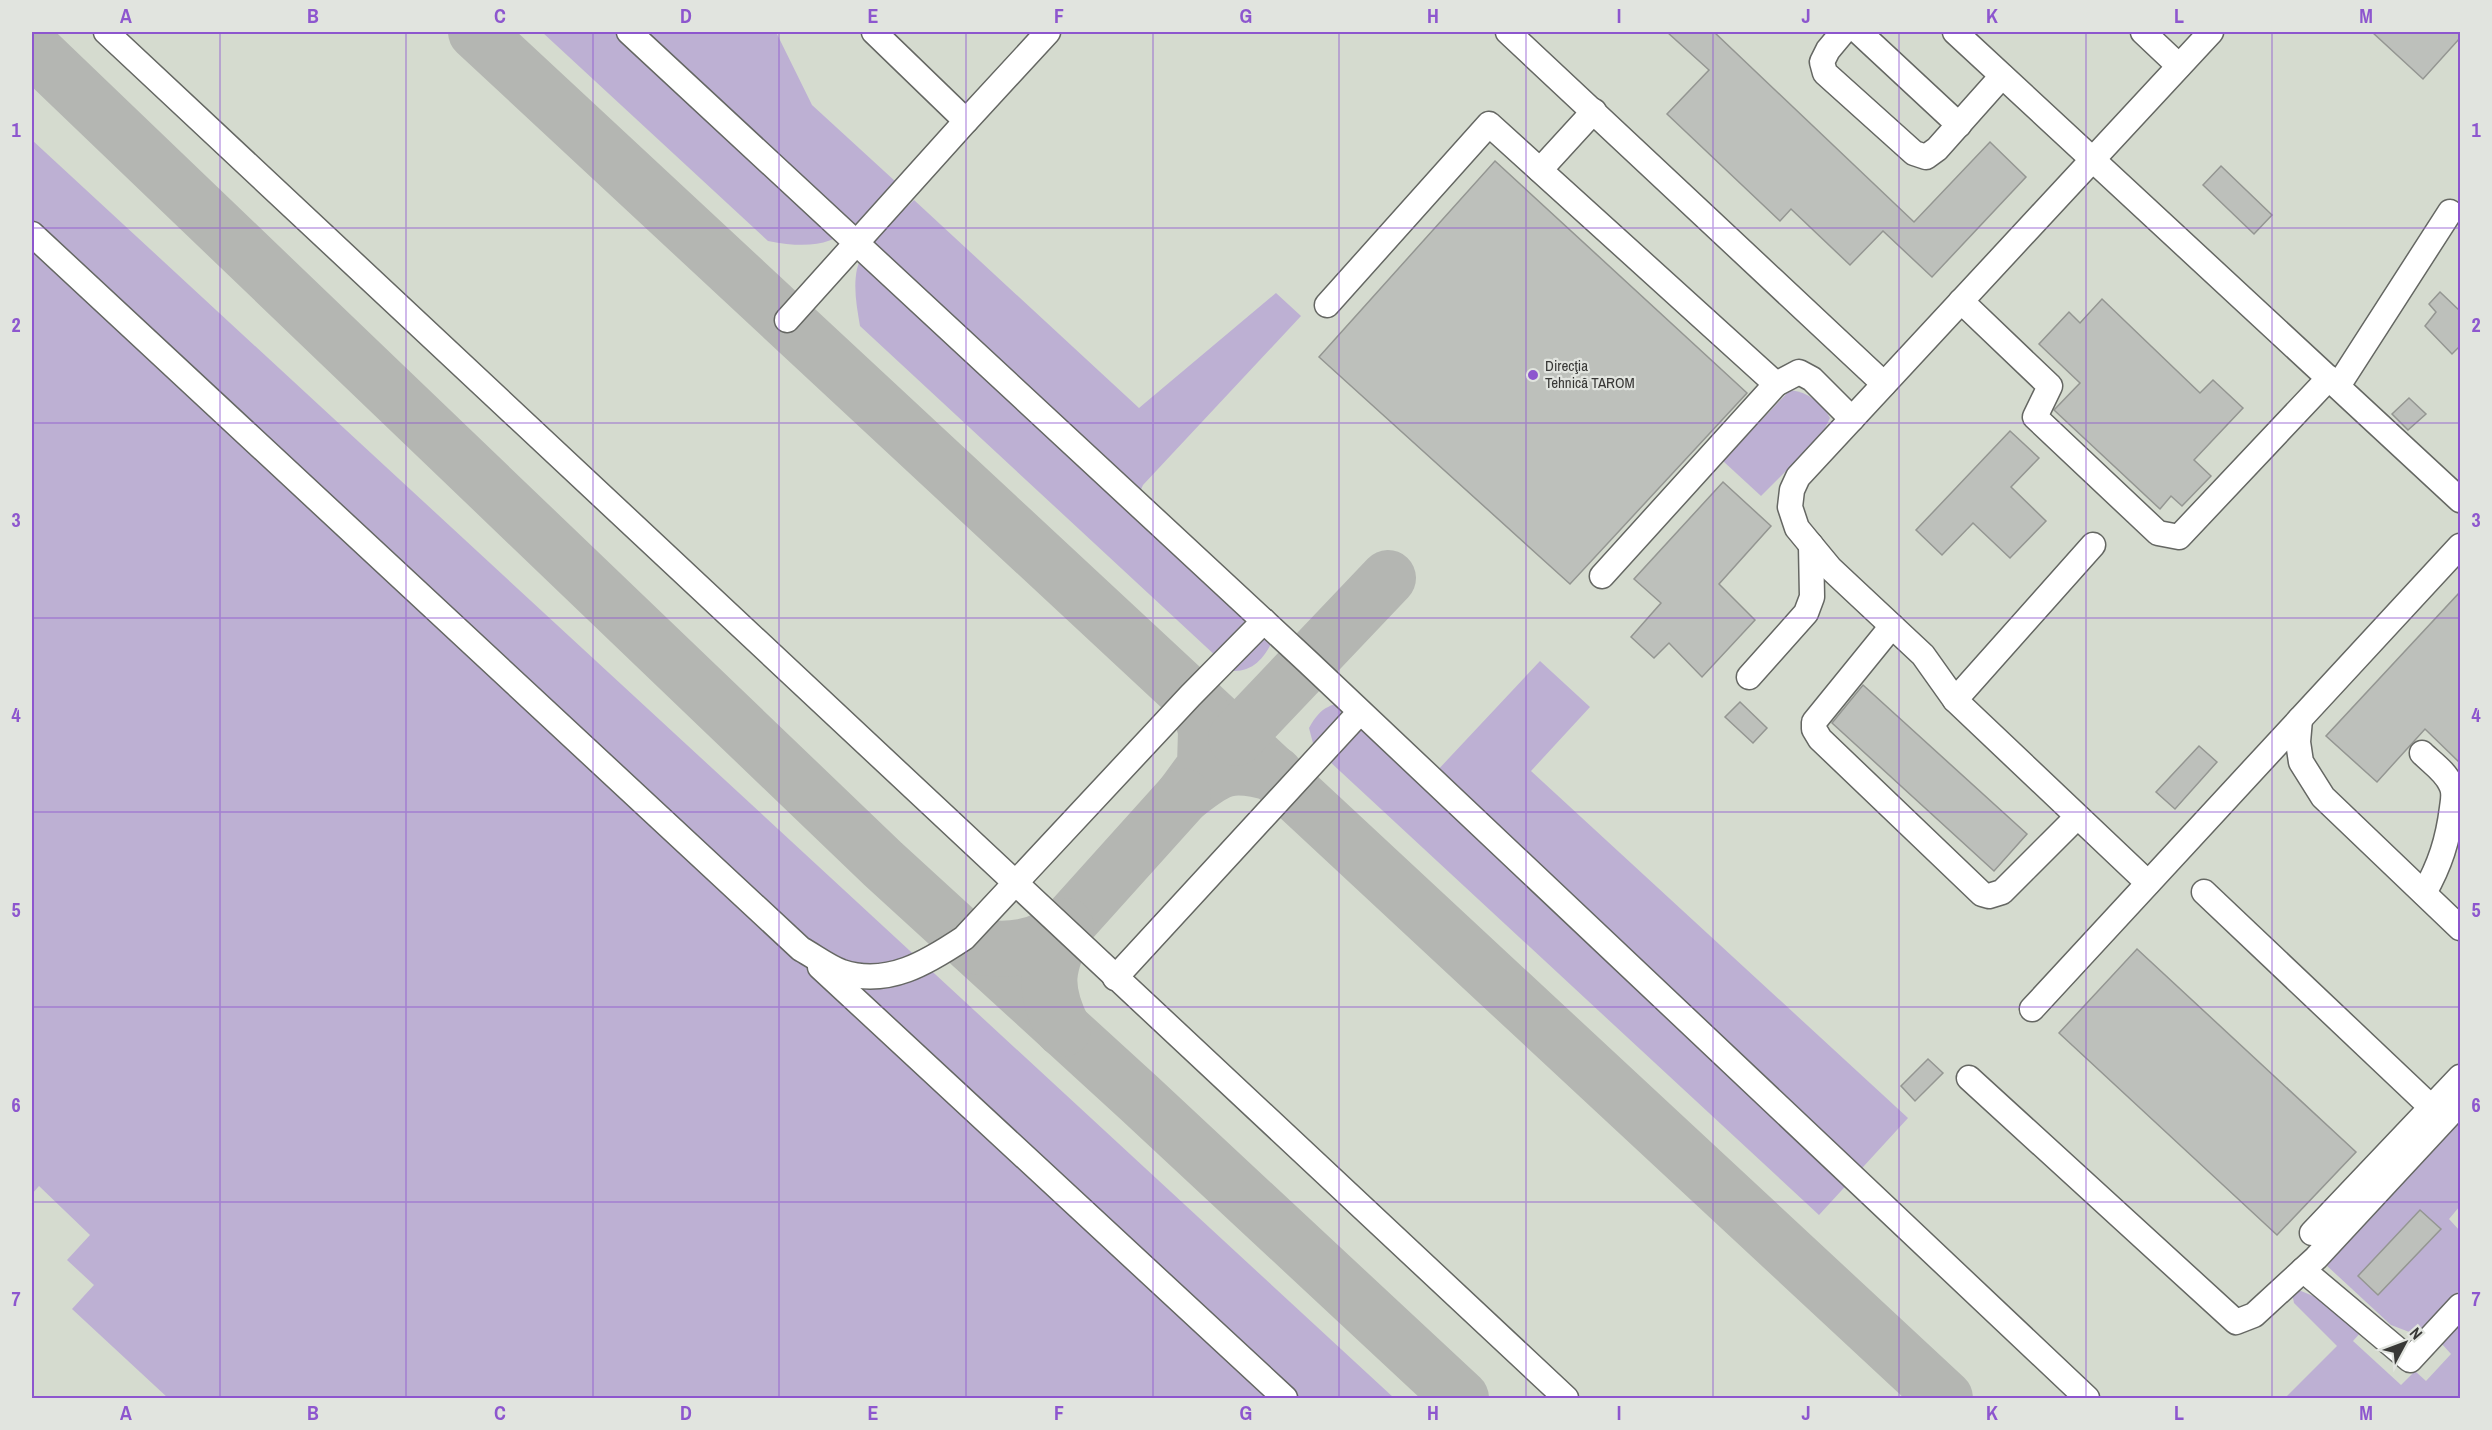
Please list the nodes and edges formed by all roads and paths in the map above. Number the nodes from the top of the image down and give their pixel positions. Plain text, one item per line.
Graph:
1 (106, 32) edge
2 (629, 32) edge
3 (874, 32) edge
4 (1048, 32) edge
5 (1508, 32) edge
6 (1843, 32) edge
7 (1859, 32) edge
8 (1955, 32) edge
9 (2143, 32) edge
10 (2211, 32) edge
11 (2179, 66) junction
12 (2002, 76) junction
13 (1594, 111) junction
14 (966, 121) junction
15 (1959, 125) junction
16 (2092, 159) junction
17 (1540, 170) junction
18 (2457, 207) edge
19 (32, 234) edge
20 (856, 243) junction
21 (1961, 301) junction
22 (1327, 305) dead end
23 (787, 320) dead end
24 (2334, 382) junction
25 (1776, 384) junction
26 (1884, 384) junction
27 (1852, 419) junction
28 (2460, 500) edge
29 (1811, 545) junction
30 (2093, 545) dead end
31 (2460, 546) edge
32 (1602, 576) dead end
33 (1264, 621) junction
34 (1892, 626) junction
35 (1749, 676) dead end
36 (1955, 700) junction
37 (1360, 712) junction
38 (2300, 719) junction
39 (2422, 753) dead end
40 (2077, 817) junction
41 (2148, 883) junction
42 (1014, 884) junction
43 (2204, 892) dead end
44 (2424, 893) junction
45 (2460, 928) edge
46 (801, 949) junction
47 (1115, 978) junction
48 (2032, 1009) dead end
49 (2460, 1077) edge
50 (1969, 1078) dead end
51 (2460, 1103) edge
52 (2432, 1108) junction
53 (2312, 1233) dead end
54 (2303, 1270) junction
55 (2460, 1306) edge
56 (1285, 1398) edge
57 (1566, 1398) edge
58 (2087, 1398) edge

1 - 42 lane
2 - 20 lane
3 - 14 lane
4 - 14 lane
5 - 13 lane
6 - 15 lane
7 - 15 lane
8 - 12 lane
9 - 11 lane
10 - 11 lane
11 - 16 lane
12 - 15 lane
12 - 16 lane
13 - 17 lane
13 - 26 lane
14 - 20 lane
16 - 21 lane
16 - 24 lane
17 - 22 lane
17 - 25 lane
18 - 24 lane
19 - 46 lane
20 - 23 lane
20 - 33 lane
21 - 24 lane
21 - 26 lane
24 - 28 lane
25 - 27 lane
25 - 32 lane
26 - 27 lane
27 - 29 lane
29 - 34 lane
29 - 35 lane
30 - 36 lane
31 - 38 lane
33 - 37 lane
33 - 42 lane
34 - 36 lane
34 - 40 lane
36 - 40 lane
37 - 47 lane
37 - 58 lane
38 - 41 lane
38 - 44 lane
39 - 44 lane
40 - 41 lane
41 - 48 lane
42 - 46 lane
42 - 47 lane
43 - 52 lane
44 - 45 lane
46 - 56 lane
47 - 57 lane
49 - 52 lane
50 - 54 lane
51 - 54 lane
52 - 53 lane
54 - 55 lane

